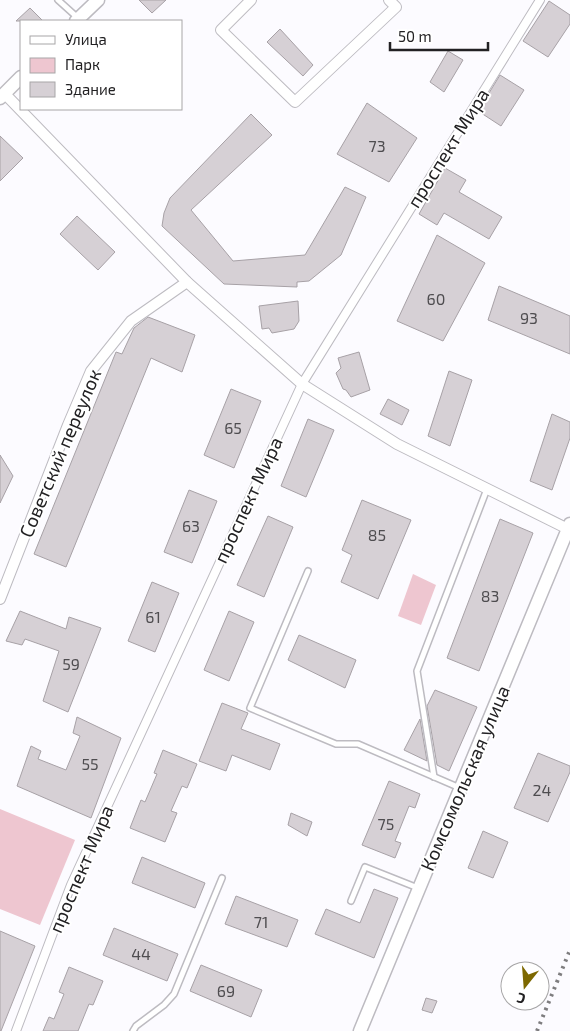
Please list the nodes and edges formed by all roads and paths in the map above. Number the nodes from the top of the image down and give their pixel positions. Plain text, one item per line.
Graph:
1 (58, 0) edge
2 (98, 0) edge
3 (251, 0) edge
4 (389, 0) edge
5 (540, 0) edge
6 (77, 20) edge
7 (20, 78) edge
8 (2, 96) edge
9 (187, 282) junction
10 (302, 384) junction
11 (487, 488) junction
12 (569, 526) edge
13 (308, 571) dead end
14 (0, 599) edge
15 (434, 777) junction
16 (461, 788) junction
17 (222, 878) dead end
18 (419, 889) junction
19 (351, 901) dead end
20 (16, 1031) edge
21 (133, 1031) edge
22 (360, 1031) edge

1 - 6 lane
2 - 6 street
3 - 4 street
5 - 10 street, проспект Мира
7 - 8 street
8 - 9 street
9 - 10 street
9 - 14 street, Советский переулок
10 - 11 street
10 - 20 street, проспект Мира
11 - 12 street
11 - 15 lane
12 - 16 street, Комсомольская улица
13 - 15 lane
15 - 16 lane
16 - 18 street, Комсомольская улица
17 - 21 lane
18 - 19 lane
18 - 22 street, Комсомольская улица

